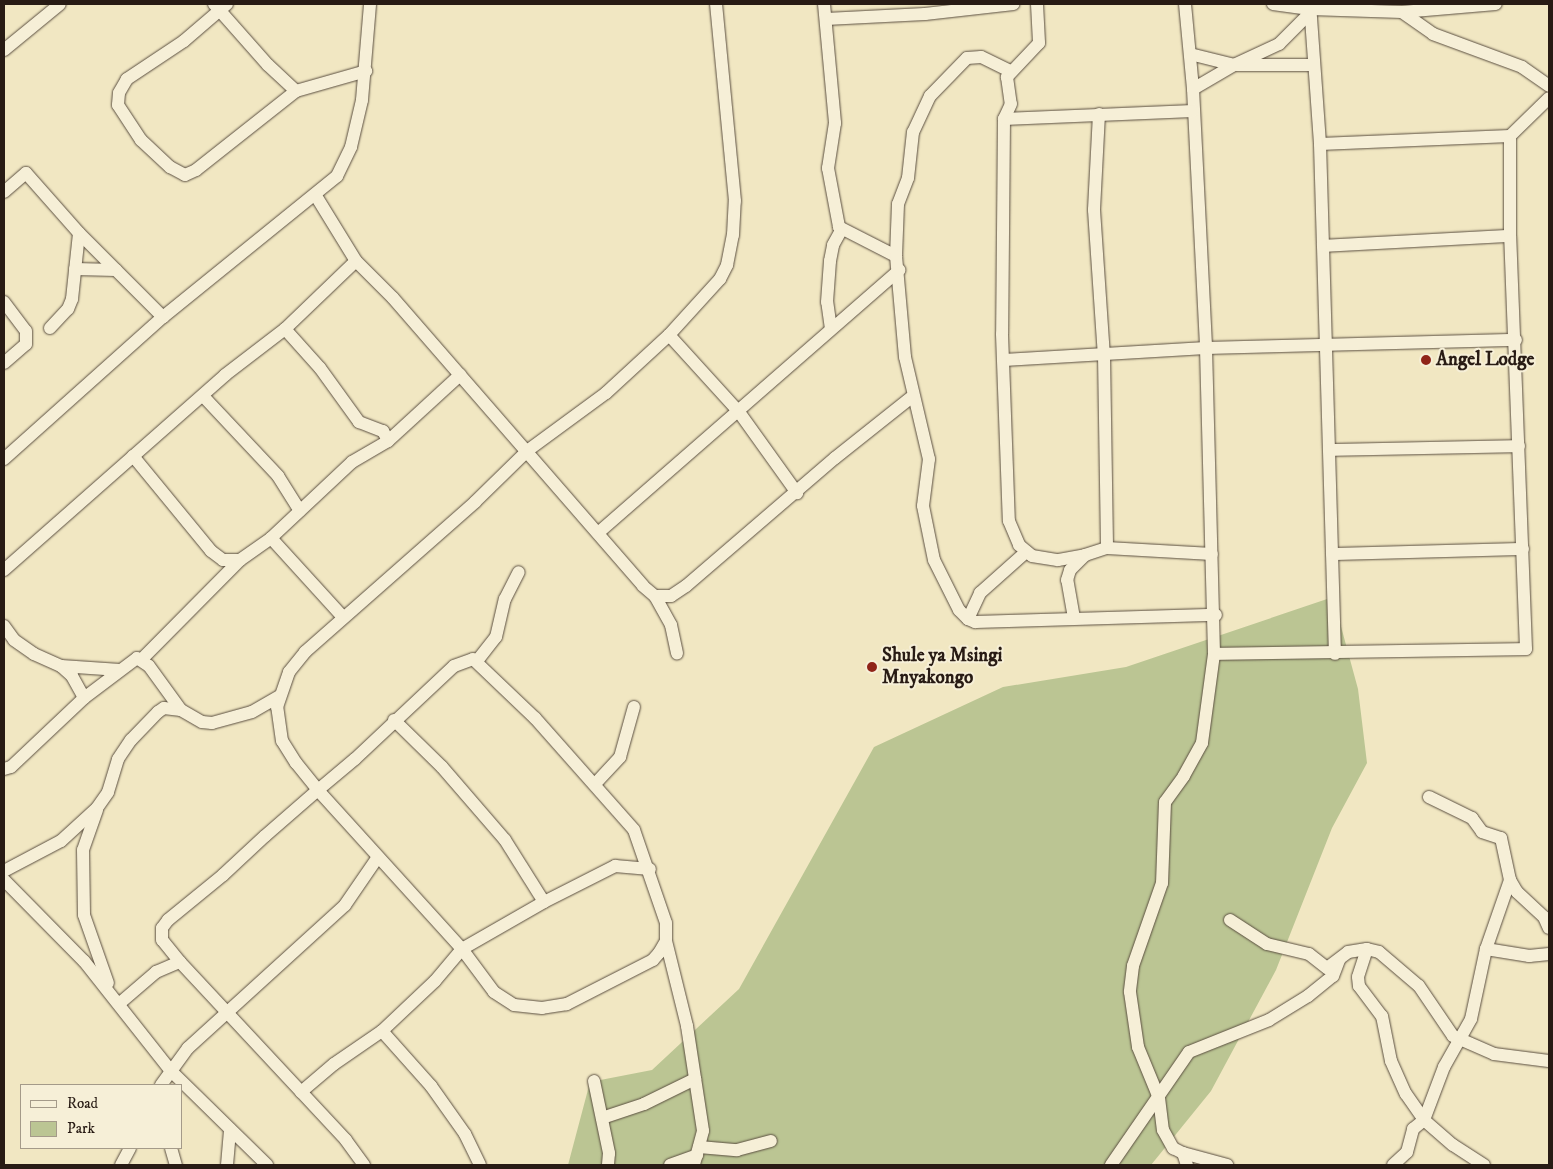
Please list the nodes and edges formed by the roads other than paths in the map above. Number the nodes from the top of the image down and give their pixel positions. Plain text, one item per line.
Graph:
1 (60, 4) edge
2 (370, 4) edge
3 (716, 4) edge
4 (824, 4) edge
5 (1013, 4) edge
6 (1037, 4) edge
7 (1185, 4) edge
8 (1273, 4) edge
9 (1490, 5) edge
10 (220, 6) edge
11 (924, 9) edge
12 (1310, 9) edge
13 (1402, 12) junction
14 (826, 19) junction
15 (4, 50) edge
16 (1190, 54) junction
17 (1234, 64) junction
18 (1313, 64) junction
19 (366, 71) junction
20 (1010, 71) junction
21 (1549, 86) edge
22 (1193, 89) junction
23 (296, 91) junction
24 (1549, 98) edge
25 (1193, 111) junction
26 (1099, 114) junction
27 (1004, 119) junction
28 (1510, 136) junction
29 (1320, 144) junction
30 (4, 192) edge
31 (316, 196) junction
32 (842, 229) junction
33 (79, 234) junction
34 (1510, 236) junction
35 (1323, 246) junction
36 (896, 256) junction
37 (356, 261) junction
38 (75, 269) junction
39 (116, 270) junction
40 (900, 270) junction
41 (4, 302) edge
42 (163, 317) junction
43 (50, 328) dead end
44 (285, 329) junction
45 (832, 329) junction
46 (669, 335) junction
47 (1516, 340) junction
48 (1326, 345) junction
49 (1206, 348) junction
50 (1104, 355) junction
51 (1004, 360) junction
52 (4, 363) edge
53 (460, 374) junction
54 (203, 396) junction
55 (913, 396) junction
56 (739, 412) junction
57 (388, 441) junction
58 (1519, 446) junction
59 (1329, 450) junction
60 (527, 451) junction
61 (6, 453) edge
62 (133, 456) junction
63 (797, 493) junction
64 (300, 512) junction
65 (598, 533) junction
66 (271, 538) junction
67 (1107, 548) junction
68 (1522, 549) junction
69 (1026, 552) junction
70 (1212, 554) junction
71 (1332, 554) junction
72 (1085, 555) junction
73 (240, 560) junction
74 (4, 570) edge
75 (519, 572) dead end
76 (655, 596) junction
77 (1216, 615) junction
78 (342, 616) junction
79 (1074, 618) junction
80 (968, 619) junction
81 (4, 626) edge
82 (677, 653) dead end
83 (1214, 654) junction
84 (1334, 654) junction
85 (142, 659) junction
86 (477, 661) junction
87 (61, 666) junction
88 (120, 670) junction
89 (280, 696) junction
90 (84, 698) junction
91 (634, 708) dead end
92 (181, 710) junction
93 (252, 712) junction
94 (277, 718) junction
95 (394, 720) junction
96 (4, 769) edge
97 (595, 784) junction
98 (318, 790) junction
99 (1429, 797) dead end
100 (97, 808) junction
101 (378, 857) junction
102 (650, 869) junction
103 (4, 871) edge
104 (4, 880) edge
105 (1510, 880) junction
106 (544, 902) junction
107 (1230, 920) dead end
108 (1549, 928) edge
109 (666, 941) junction
110 (462, 949) junction
111 (1367, 949) junction
112 (1486, 949) junction
113 (1549, 954) edge
114 (1340, 958) junction
115 (180, 962) junction
116 (116, 999) junction
117 (228, 1013) junction
118 (382, 1031) junction
119 (1461, 1041) junction
120 (1549, 1062) edge
121 (170, 1070) junction
122 (695, 1079) junction
123 (594, 1081) dead end
124 (162, 1084) edge
125 (301, 1092) junction
126 (1159, 1098) junction
127 (602, 1118) junction
128 (1424, 1120) junction
129 (230, 1129) junction
130 (771, 1141) dead end
131 (129, 1149) edge
132 (171, 1149) edge
133 (1183, 1153) junction
134 (697, 1156) edge
135 (121, 1165) edge
136 (176, 1165) edge
137 (227, 1165) edge
138 (267, 1165) edge
139 (364, 1165) edge
140 (480, 1165) edge
141 (608, 1165) edge
142 (670, 1165) edge
143 (1111, 1165) edge
144 (1187, 1165) edge
145 (1227, 1165) edge
146 (1393, 1165) edge
147 (1484, 1165) edge

1 - 15 street
2 - 19 street
3 - 46 street
4 - 14 street
5 - 11 street
6 - 20 street
7 - 16 street
8 - 12 street
9 - 13 street
10 - 23 street
10 - 23 street
11 - 14 street
12 - 13 street
12 - 17 street
12 - 18 street
13 - 21 street
14 - 32 street
16 - 17 street
16 - 22 street
17 - 18 street
17 - 22 street
18 - 29 street
19 - 23 street
19 - 31 street
20 - 27 street
20 - 36 street
22 - 25 street
24 - 28 street
25 - 26 street
25 - 49 street
26 - 27 street
26 - 50 street
27 - 51 street
28 - 29 street
28 - 34 street
29 - 35 street
30 - 33 street
31 - 37 street
31 - 42 street
32 - 36 street
32 - 45 street
33 - 38 street
33 - 39 street
34 - 35 street
34 - 47 street
35 - 48 street
36 - 40 street
37 - 44 street
37 - 53 street
38 - 39 street
38 - 43 street
39 - 42 street
40 - 45 street
40 - 55 street
41 - 52 street
42 - 61 street
44 - 54 street
44 - 57 street
45 - 56 street
46 - 56 street
46 - 60 street
47 - 48 street
47 - 58 street
48 - 49 street
48 - 59 street
49 - 50 street
49 - 70 street
50 - 51 street
50 - 67 street
51 - 69 street
53 - 57 street
53 - 60 street
54 - 62 street
54 - 64 street
55 - 63 street
55 - 80 street
56 - 63 street
56 - 65 street
57 - 64 street
58 - 59 street
58 - 68 street
59 - 71 street
60 - 65 street
60 - 78 street
62 - 73 street
62 - 74 street
63 - 76 street
64 - 66 street
65 - 76 street
66 - 73 street
66 - 78 street
67 - 70 street
67 - 72 street
68 - 71 street
68 - 84 street
69 - 72 street
69 - 80 street
70 - 77 street
71 - 84 street
72 - 79 street
73 - 85 street
75 - 86 street
76 - 82 street
77 - 79 street
77 - 83 street
78 - 89 street
79 - 80 street
81 - 87 street
83 - 84 street
83 - 126 street
85 - 88 street
85 - 92 street
86 - 95 street
86 - 97 street
87 - 88 street
87 - 90 street
88 - 90 street
89 - 93 street
89 - 94 street
90 - 96 street
91 - 97 street
92 - 93 street
92 - 100 street
93 - 94 street
94 - 98 street
95 - 98 street
95 - 106 street
97 - 102 street
98 - 101 street
98 - 115 street
99 - 105 street
100 - 103 street
100 - 116 street
101 - 110 street
101 - 117 street
102 - 106 street
102 - 109 street
104 - 116 street
105 - 108 street
105 - 112 street
106 - 110 street
107 - 114 street
109 - 110 street
109 - 122 street
110 - 118 street
111 - 114 street
111 - 119 street
111 - 128 street
112 - 113 street
112 - 119 street
114 - 126 street
115 - 116 street
115 - 117 street
116 - 121 street
117 - 121 street
117 - 125 street
118 - 125 street
118 - 140 street
119 - 120 street
119 - 128 street
121 - 124 street
121 - 129 street
122 - 127 street
122 - 134 street
123 - 127 street
125 - 139 street
126 - 133 street
126 - 143 street
127 - 141 street
128 - 146 street
128 - 147 street
129 - 137 street
129 - 138 street
130 - 134 street
131 - 135 street
132 - 136 street
133 - 144 street
133 - 145 street
134 - 142 street

